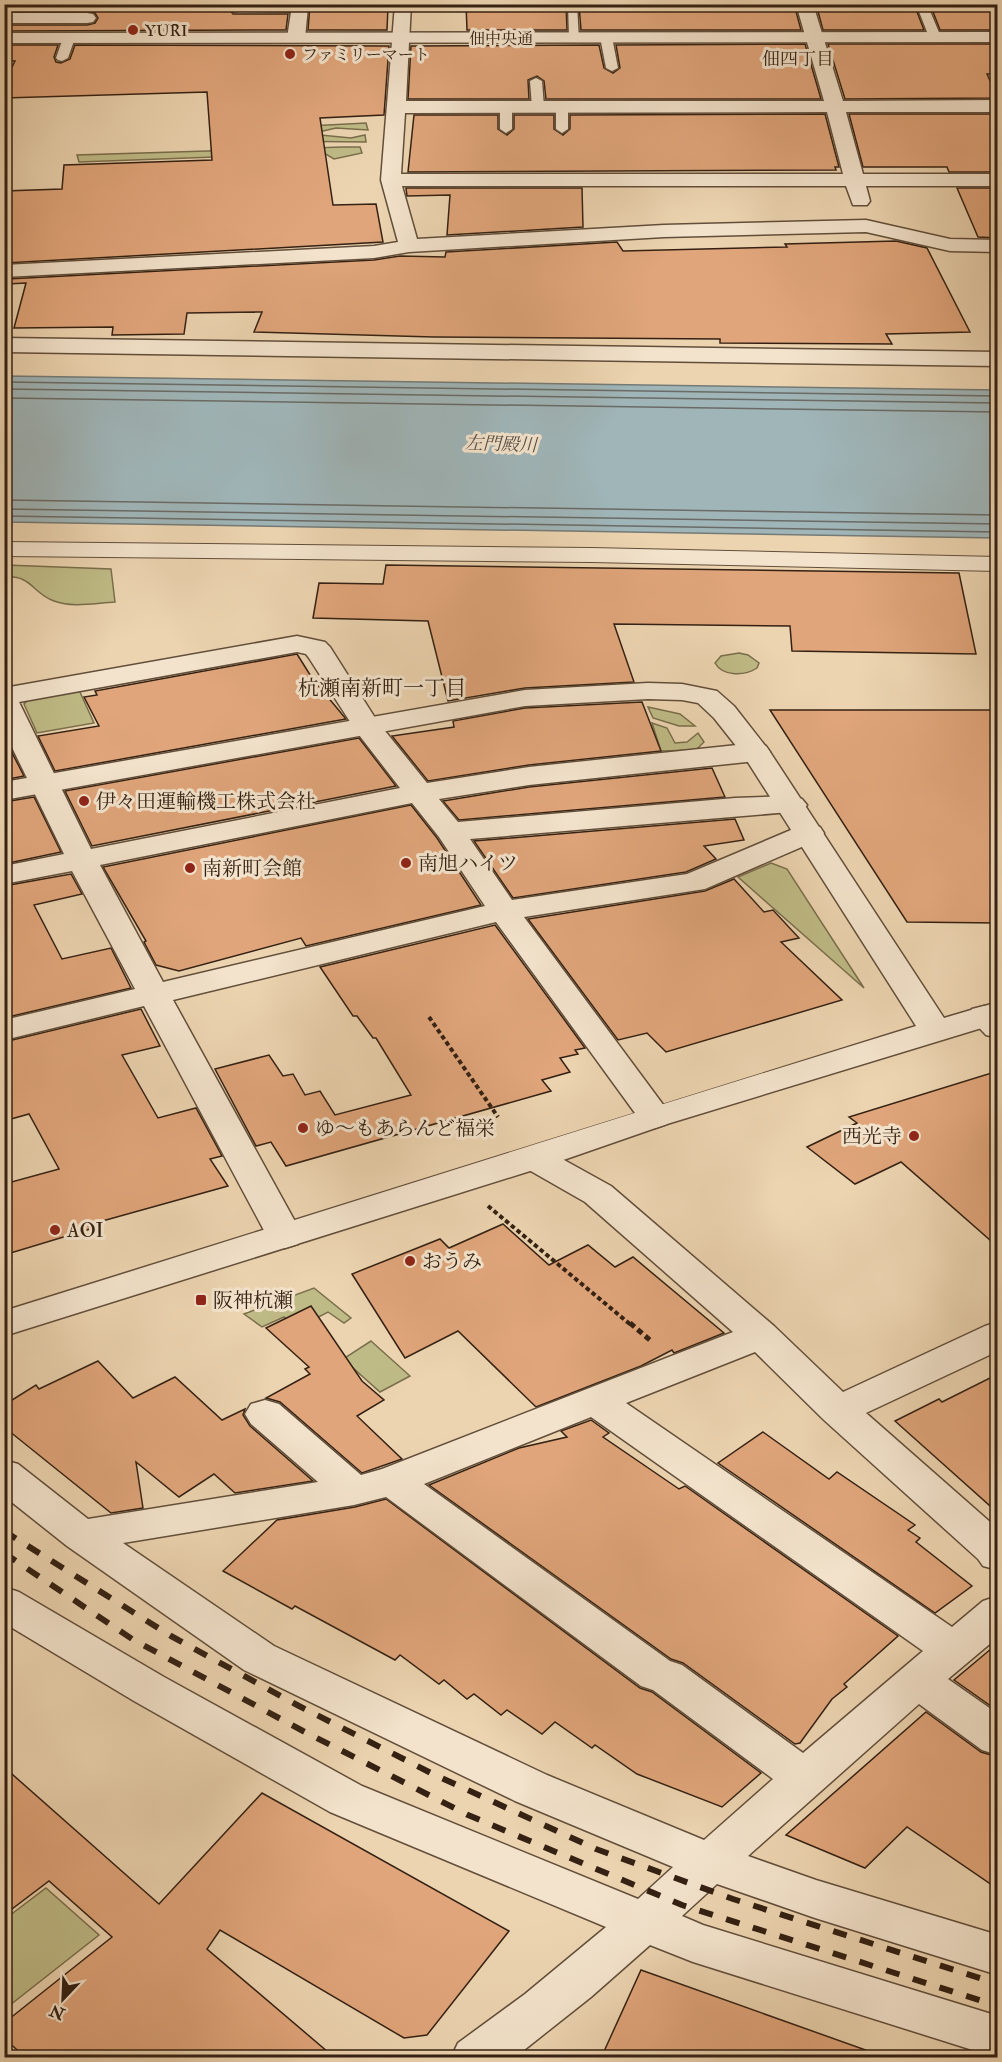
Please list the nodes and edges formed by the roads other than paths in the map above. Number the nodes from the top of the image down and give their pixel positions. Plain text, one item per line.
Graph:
1 (403, 4) edge
2 (804, 4) edge
3 (921, 4) edge
4 (239, 6) edge
5 (572, 6) dead end
6 (89, 11) edge
7 (4, 18) edge
8 (812, 37) junction
9 (934, 37) junction
10 (998, 37) edge
11 (75, 38) junction
12 (232, 38) junction
13 (296, 38) junction
14 (402, 38) junction
15 (575, 38) junction
16 (606, 38) junction
17 (6, 41) edge
18 (62, 58) dead end
19 (612, 68) dead end
20 (536, 81) dead end
21 (835, 106) junction
22 (998, 106) edge
23 (397, 107) junction
24 (506, 107) junction
25 (538, 107) junction
26 (562, 107) junction
27 (506, 129) dead end
28 (562, 129) dead end
29 (392, 180) junction
30 (855, 180) junction
31 (998, 180) edge
32 (866, 226) junction
33 (409, 246) junction
34 (998, 246) edge
35 (4, 271) edge
36 (4, 345) edge
37 (998, 358) edge
38 (4, 549) edge
39 (998, 564) edge
40 (4, 697) edge
41 (366, 725) junction
42 (756, 752) junction
43 (42, 784) junction
44 (4, 791) edge
45 (419, 793) junction
46 (792, 805) junction
47 (450, 832) junction
48 (809, 833) junction
49 (81, 860) junction
50 (4, 875) edge
51 (504, 910) junction
52 (153, 994) junction
53 (993, 1019) edge
54 (4, 1030) edge
55 (935, 1030) junction
56 (655, 1117) junction
57 (534, 1158) junction
58 (285, 1236) junction
59 (4, 1324) edge
60 (761, 1335) junction
61 (998, 1335) edge
62 (596, 1402) junction
63 (838, 1410) junction
64 (265, 1414) dead end
65 (4, 1474) edge
66 (373, 1486) junction
67 (81, 1535) junction
68 (998, 1555) edge
69 (4, 1603) edge
70 (998, 1612) edge
71 (952, 1650) junction
72 (916, 1680) junction
73 (998, 1737) edge
74 (804, 1778) junction
75 (710, 1862) junction
76 (645, 1922) junction
77 (994, 1950) edge
78 (998, 2037) edge
79 (475, 2058) edge

1 - 14 street
2 - 8 street
3 - 9 lane
4 - 12 street
4 - 13 street
5 - 15 lane
6 - 7 street
6 - 11 street
8 - 9 street, 佃中央通
8 - 16 street, 佃中央通
8 - 21 street
9 - 10 street, 佃中央通
11 - 12 street, 佃中央通
11 - 17 street, 佃中央通
11 - 18 lane
12 - 13 street, 佃中央通
13 - 14 street, 佃中央通
14 - 15 street, 佃中央通
14 - 23 street
15 - 16 street, 佃中央通
16 - 19 lane
20 - 25 lane
21 - 22 street
21 - 26 street
21 - 30 street
23 - 24 street
23 - 29 street
24 - 25 street
24 - 27 lane
25 - 26 street
26 - 28 lane
29 - 30 street
29 - 33 street
30 - 31 street
30 - 32 street
32 - 33 street
32 - 34 street
33 - 35 street
36 - 37 street
38 - 39 street
40 - 41 street
40 - 43 street
41 - 42 street
41 - 43 street
41 - 45 street
42 - 45 street
42 - 46 street
43 - 44 street
43 - 49 street
45 - 47 street
45 - 49 street
46 - 47 street
46 - 48 street
47 - 51 street
48 - 51 street
48 - 55 street
49 - 50 street
49 - 52 street
51 - 52 street
51 - 56 street
52 - 54 street
52 - 58 street
53 - 55 street
55 - 56 street
56 - 57 street
57 - 58 street
57 - 60 street
58 - 59 street
60 - 62 street
60 - 63 street
61 - 63 street
62 - 66 street
62 - 71 street
63 - 68 street
64 - 66 street
65 - 67 street
66 - 67 street
66 - 74 street
67 - 75 street
69 - 76 street
70 - 71 street
71 - 72 street
72 - 73 street
72 - 74 street
74 - 75 street
75 - 76 street
75 - 77 street
76 - 78 street
76 - 79 street

